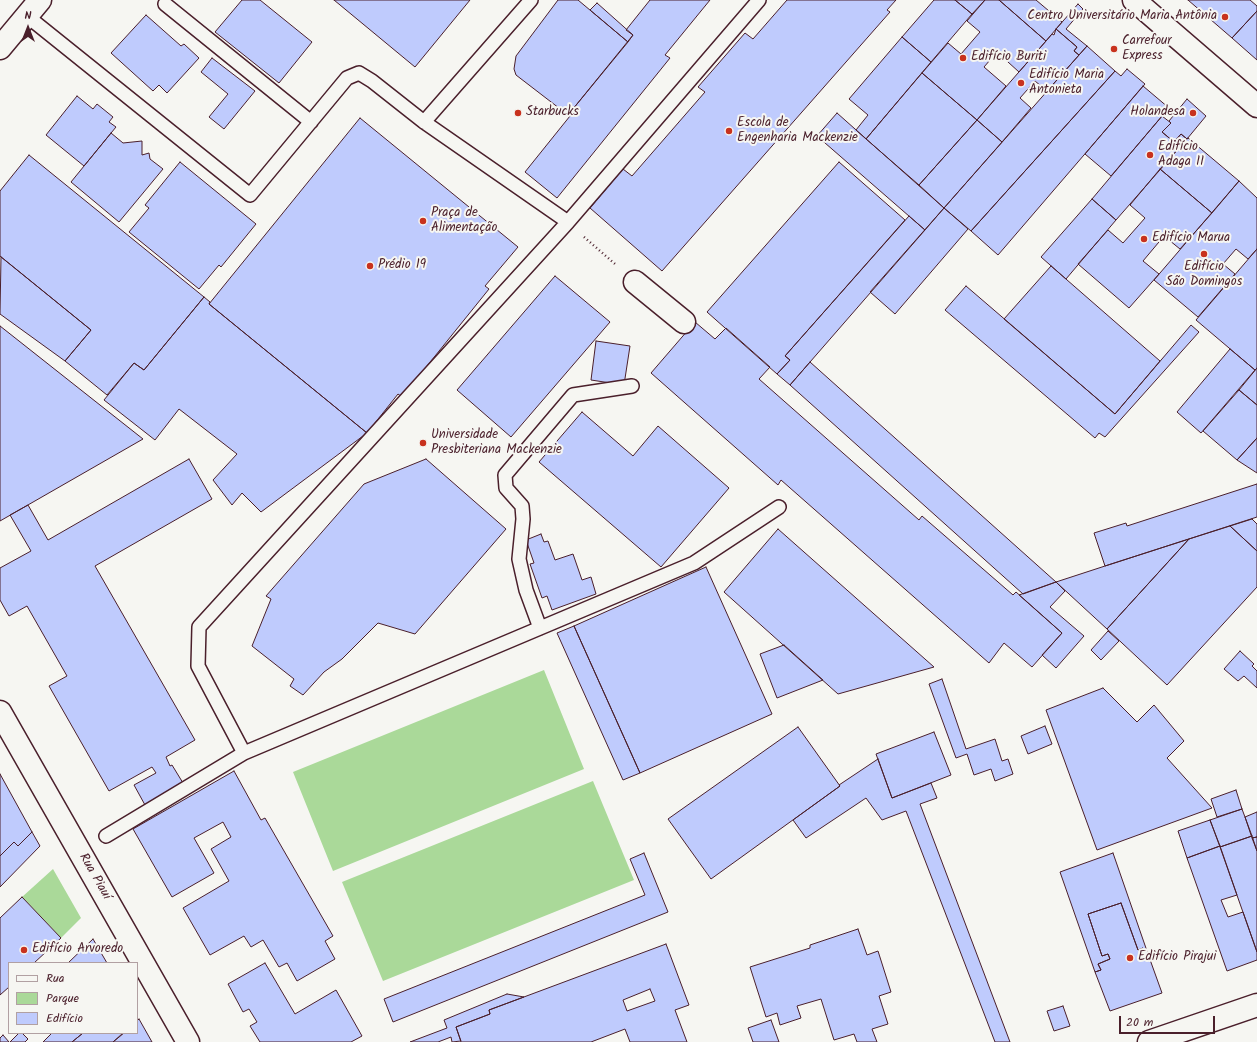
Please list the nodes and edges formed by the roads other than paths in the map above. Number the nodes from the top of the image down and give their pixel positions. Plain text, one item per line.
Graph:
1 (531, 0) edge
2 (759, 0) edge
3 (1134, 0) edge
4 (165, 4) dead end
5 (33, 8) edge
6 (0, 48) edge
7 (1257, 106) edge
8 (311, 122) junction
9 (424, 122) junction
10 (568, 222) junction
11 (635, 282) road end
12 (684, 322) dead end
13 (632, 386) dead end
14 (779, 507) dead end
15 (540, 628) junction
16 (0, 712) edge
17 (244, 753) junction
18 (106, 836) dead end
19 (1257, 1005) edge
20 (188, 1042) edge
21 (1149, 1042) edge

1 - 9 lane
2 - 10 lane
3 - 7 street
4 - 8 lane
5 - 6 street
5 - 8 lane
8 - 9 lane
9 - 10 lane
10 - 17 lane
11 - 12 street
13 - 15 lane
14 - 15 lane
15 - 17 lane
16 - 20 street, Rua Piauí
17 - 18 lane
19 - 21 street

